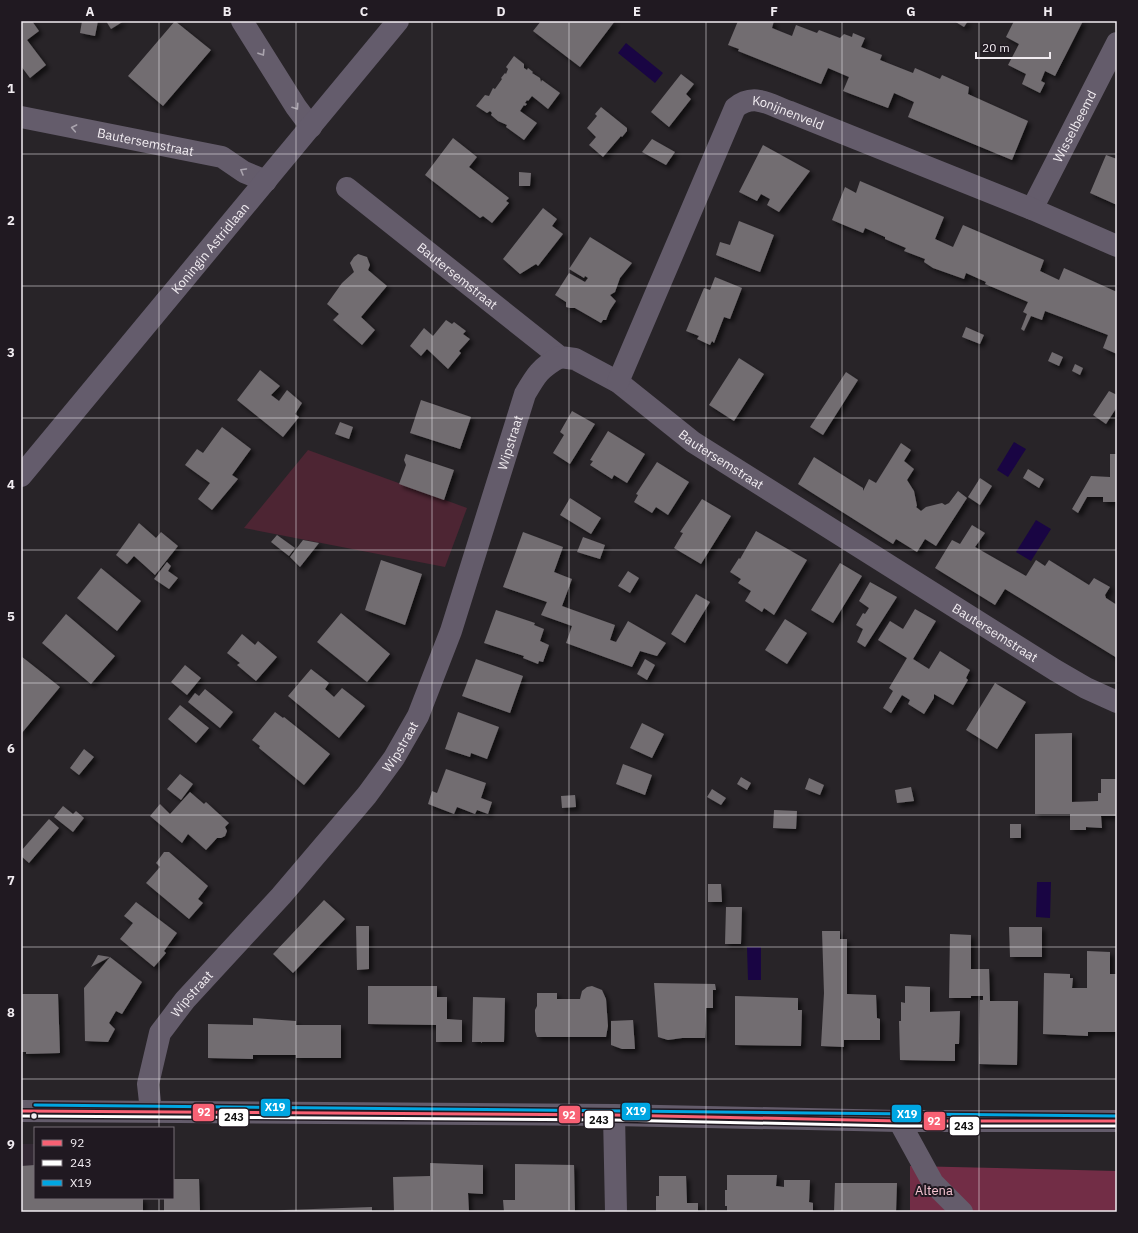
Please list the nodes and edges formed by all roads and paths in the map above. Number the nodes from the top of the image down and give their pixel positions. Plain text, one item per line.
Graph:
1 (242, 21) edge
2 (398, 21) edge
3 (1117, 43) edge
4 (21, 117) edge
5 (311, 127) junction
6 (266, 181) junction
7 (347, 188) dead end
8 (1032, 209) junction
9 (1117, 246) edge
10 (560, 358) junction
11 (618, 382) junction
12 (21, 476) edge
13 (1117, 702) edge
14 (21, 1111) edge
15 (151, 1111) junction
16 (614, 1115) junction
17 (899, 1120) junction
18 (1117, 1121) edge
19 (616, 1212) edge
20 (962, 1212) edge

1 -> 5 street
2 - 5 main road, Koningin Astridlaan
3 - 8 street, Wisselbeemd
6 -> 4 street, Bautersemstraat
5 - 6 main road, Koningin Astridlaan
6 - 12 main road, Koningin Astridlaan
7 - 10 street, Bautersemstraat
8 - 9 street, Konijnenveld
8 - 11 street, Konijnenveld
10 - 11 street, Bautersemstraat
10 - 15 street, Wipstraat
11 - 13 street, Bautersemstraat
14 - 15 street
15 - 16 street
16 - 17 street
16 - 19 street
17 - 18 street
17 - 20 street

